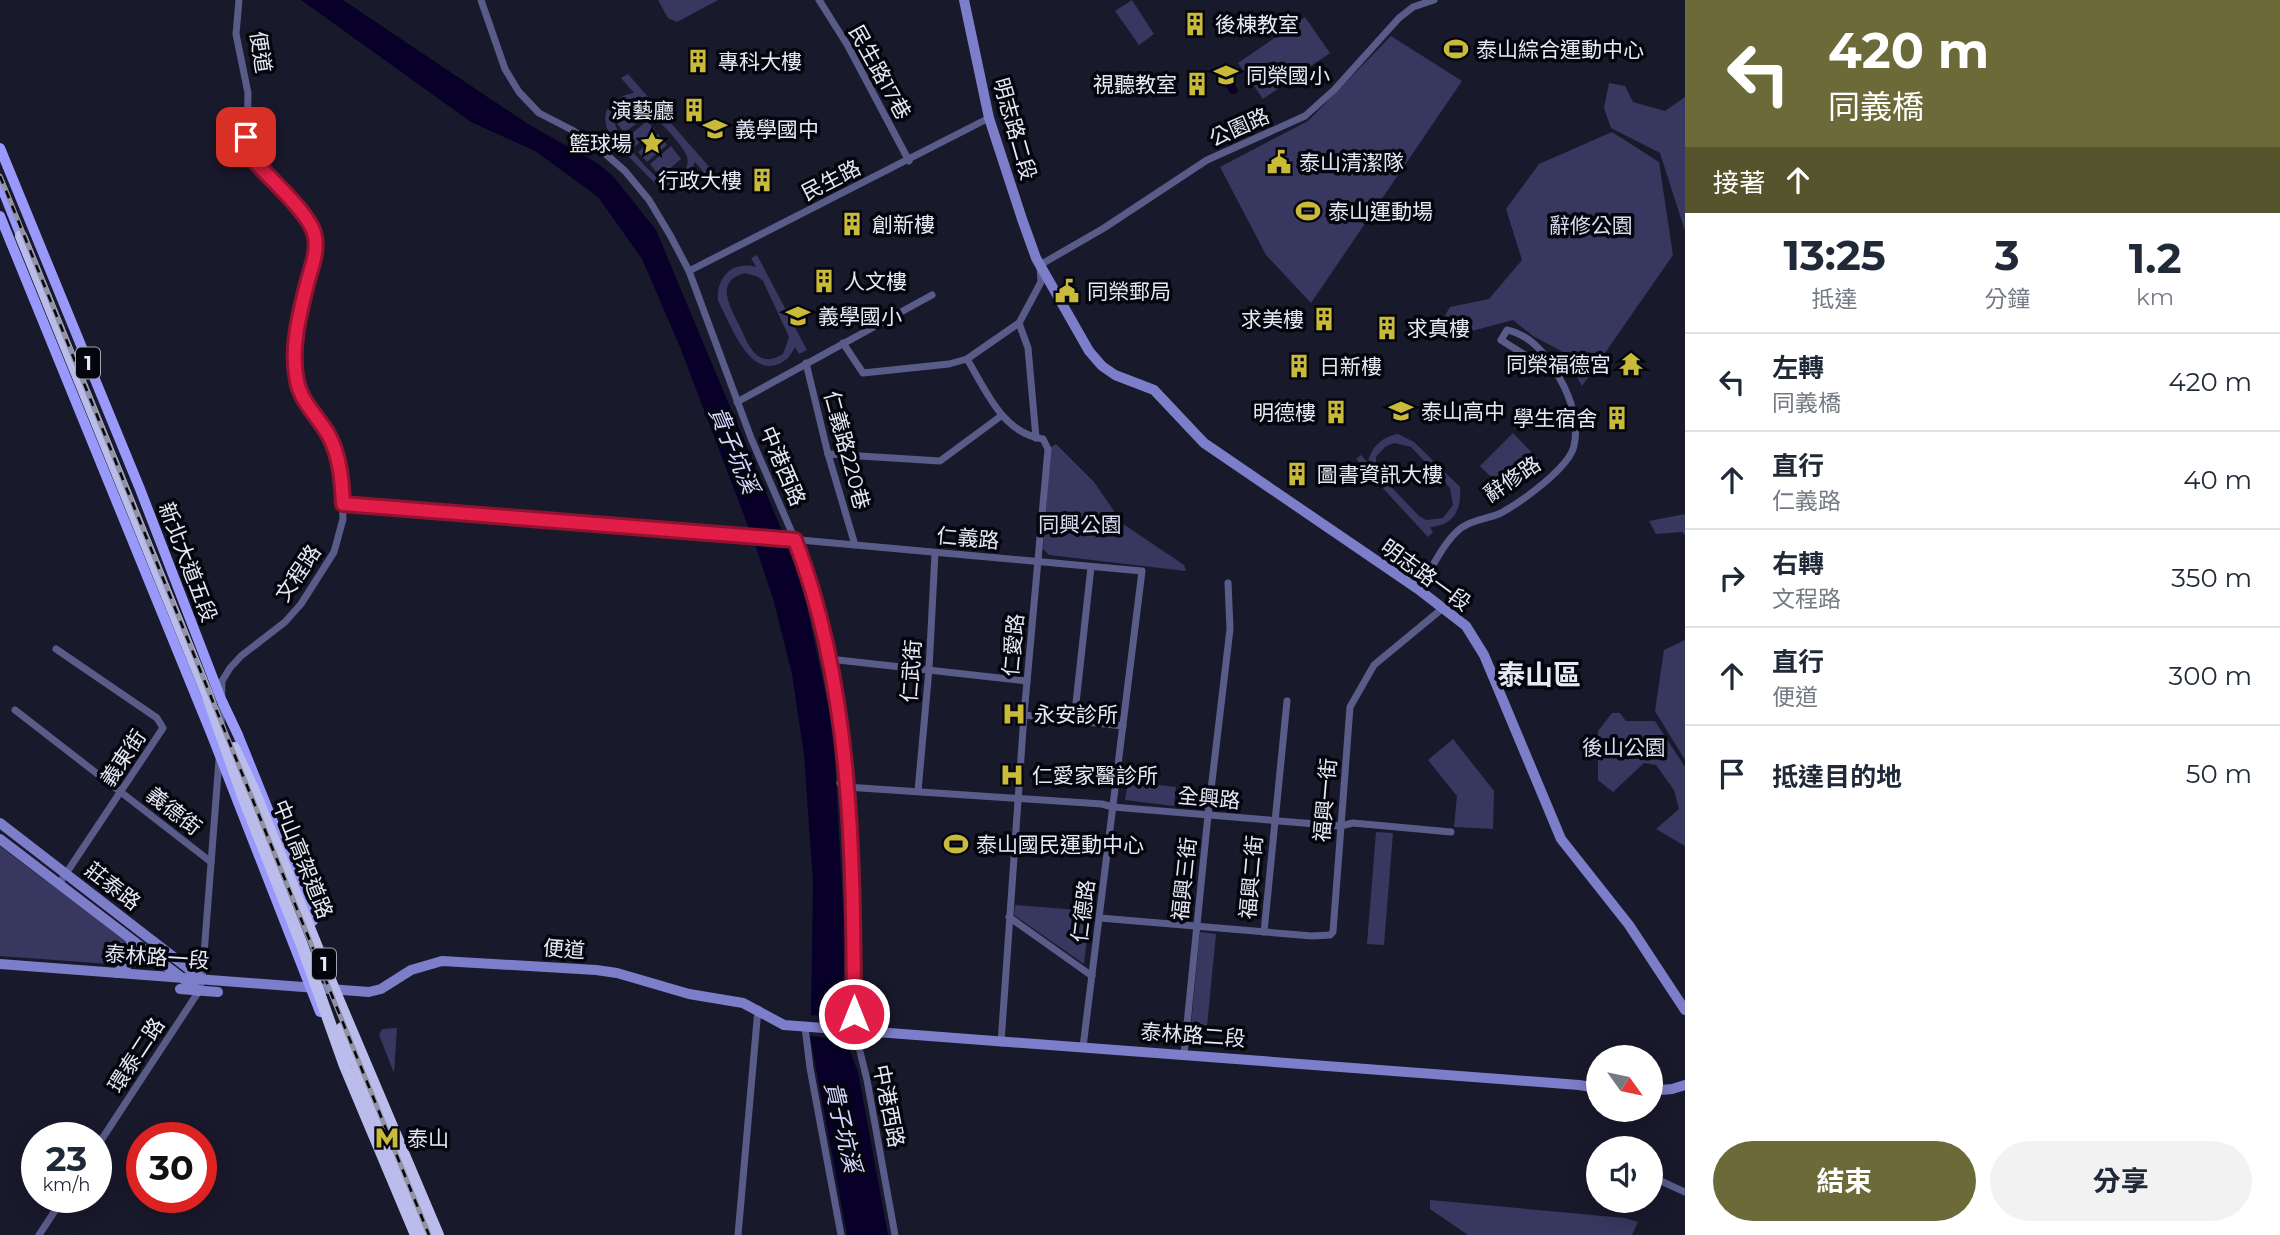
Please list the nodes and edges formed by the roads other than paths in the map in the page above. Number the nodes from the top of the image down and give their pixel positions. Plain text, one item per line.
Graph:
1 (239, 0) edge
2 (481, 0) edge
3 (819, 0) edge
4 (964, 0) edge
5 (1434, 0) edge
6 (989, 118) junction
7 (0, 148) edge
8 (909, 161) junction
9 (0, 183) edge
10 (276, 185) joint
11 (0, 216) edge
12 (21, 236) joint
13 (1040, 265) junction
14 (689, 271) junction
15 (932, 295) dead end
16 (1019, 323) junction
17 (843, 343) junction
18 (967, 359) junction
19 (806, 363) junction
20 (1559, 376) junction
21 (737, 402) junction
22 (1001, 416) junction
23 (1036, 438) junction
24 (828, 454) junction
25 (343, 504) junction
26 (148, 513) junction
27 (121, 517) junction
28 (792, 539) junction
29 (855, 545) junction
30 (935, 553) junction
31 (1037, 563) junction
32 (1091, 567) junction
33 (1142, 571) joint
34 (1228, 583) dead end
35 (1418, 589) junction
36 (1443, 608) junction
37 (57, 649) dead end
38 (829, 659) junction
39 (929, 668) junction
40 (1027, 681) junction
41 (207, 694) junction
42 (221, 699) junction
43 (1287, 701) dead end
44 (15, 710) dead end
45 (1024, 715) junction
46 (1074, 721) junction
47 (1123, 726) junction
48 (219, 754) junction
49 (843, 785) junction
50 (918, 791) junction
51 (121, 792) junction
52 (1018, 798) junction
53 (1113, 807) junction
54 (1208, 815) junction
55 (1274, 821) junction
56 (0, 824) edge
57 (1340, 826) junction
58 (1451, 832) dead end
59 (0, 839) edge
60 (285, 851) junction
61 (261, 861) junction
62 (211, 862) junction
63 (66, 874) junction
64 (59, 884) junction
65 (1009, 917) junction
66 (1100, 918) junction
67 (1196, 926) junction
68 (1264, 932) junction
69 (127, 936) junction
70 (0, 964) edge
71 (116, 973) junction
72 (1092, 976) junction
73 (182, 978) junction
74 (202, 979) junction
75 (310, 987) junction
76 (180, 989) dead end
77 (199, 990) junction
78 (340, 990) junction
79 (218, 992) dead end
80 (331, 1001) junction
81 (758, 1009) junction
82 (1685, 1010) edge
83 (784, 1025) joint
84 (807, 1027) junction
85 (851, 1030) junction
86 (1001, 1043) junction
87 (1083, 1047) junction
88 (1184, 1054) junction
89 (1586, 1085) edge
90 (1685, 1085) edge
91 (1663, 1090) edge
92 (112, 1123) edge
93 (1663, 1182) edge
94 (1685, 1192) edge
95 (53, 1213) edge
96 (39, 1235) edge
97 (410, 1235) edge
98 (416, 1235) edge
99 (427, 1235) edge
100 (438, 1235) edge
101 (444, 1235) edge
102 (738, 1235) edge
103 (841, 1235) edge
104 (895, 1235) edge

1 - 10 street, 便道
2 - 14 street, 中港西路
3 - 8 street, 民生路17巷
4 - 6 main road, 明志路二段
5 - 13 street, 公園路
6 - 8 street, 民生路
6 - 13 main road, 明志路二段
7 - 26 main road, 新北大道五段 / 1
8 - 14 street, 民生路
9 - 12 main road, 1
10 - 25 street, 文程路
11 - 27 main road, 新北大道五段 / 1
12 - 41 highway, 中山高架道路 / 1
13 - 16 street
13 - 35 main road, 明志路一段
14 - 21 street, 中港西路
15 - 17 street
16 - 18 street
16 - 23 street, 仁愛路
17 - 18 street
17 - 19 street
18 - 22 street
19 - 21 street
19 - 24 street, 仁義路220巷
20 - 20 street, 辭修路
20 - 35 street, 辭修路
21 - 28 street, 中港西路
22 - 23 street
22 - 24 street
23 - 31 street, 仁愛路
24 - 29 street, 仁義路220巷
25 - 28 street, 仁義路
25 - 42 street, 文程路
26 - 27 main road
26 - 42 main road, 新北大道五段 / 1
27 - 48 main road, 新北大道五段 / 1
28 - 29 street, 仁義路
28 - 38 street, 中港西路
29 - 30 street, 仁義路
30 - 31 street, 仁義路
30 - 39 street, 仁武街
31 - 32 street, 仁義路
31 - 40 street, 仁愛路
32 - 33 street, 仁義路
32 - 46 street
33 - 47 street, 仁德路
34 - 54 street, 福興三街
35 - 36 main road, 明志路一段
36 - 57 street, 福興一街
36 - 82 main road, 明志路一段
37 - 51 street, 義東街
38 - 39 street
38 - 49 street, 中港西路
39 - 40 street
39 - 50 street, 仁武街
40 - 45 street, 仁愛路
41 - 98 highway, 中山高架道路 / 1
41 - 100 highway, 中山高架道路 / 1
42 - 48 street, 文程路
42 - 60 main road, 新北大道五段 / 1
43 - 55 street, 福興二街
44 - 51 street, 義德街
45 - 46 street
45 - 52 street, 仁愛路
46 - 47 street
47 - 53 street, 仁德路
48 - 61 main road, 新北大道五段 / 1
48 - 62 street, 文程路
49 - 50 street, 全興路
49 - 85 street, 中港西路
50 - 52 street, 全興路
51 - 62 street, 義德街
51 - 63 street, 義東街
52 - 53 street, 全興路
52 - 65 street, 仁愛路
53 - 54 street, 全興路
53 - 66 street, 仁德路
54 - 55 street, 全興路
54 - 67 street, 福興三街
55 - 57 street, 全興路
55 - 68 street, 福興二街
56 - 63 main road, 莊泰路
57 - 58 street, 全興路
57 - 68 street, 福興一街
59 - 64 main road, 莊泰路
60 - 61 main road
60 - 78 main road, 新北大道五段 / 1
61 - 75 main road, 新北大道五段 / 1
62 - 74 street, 文程路
63 - 64 street, 義東街
63 - 74 main road, 莊泰路
64 - 69 main road, 莊泰路
65 - 72 street
65 - 86 street, 仁愛路
66 - 67 street
66 - 72 street, 仁德路
67 - 68 street
67 - 88 street, 福興三街
69 - 71 main road
69 - 73 main road, 莊泰路
70 - 71 main road, 泰林路一段
71 - 73 main road, 泰林路一段
72 - 87 street, 仁德路
73 - 74 main road, 泰林路一段
73 - 77 main road, 莊泰路
74 - 75 main road, 泰林路一段
74 - 77 street, 環泰二路
75 - 78 main road
75 - 80 highway
75 - 97 main road, 1
76 - 77 main road, 泰林路一段
77 - 79 main road, 泰林路一段
77 - 92 street, 環泰二路
78 - 80 highway
78 - 81 main road, 便道
78 - 101 main road, 1
80 - 99 highway
81 - 83 main road, 便道
81 - 102 street
83 - 84 main road, 泰林路二段
84 - 85 main road, 泰林路二段
84 - 103 street
85 - 86 main road, 泰林路二段
85 - 104 street, 中港西路
86 - 87 main road, 泰林路二段
87 - 88 main road, 泰林路二段
88 - 89 main road, 泰林路二段
90 - 91 main road
93 - 94 street
95 - 96 street

